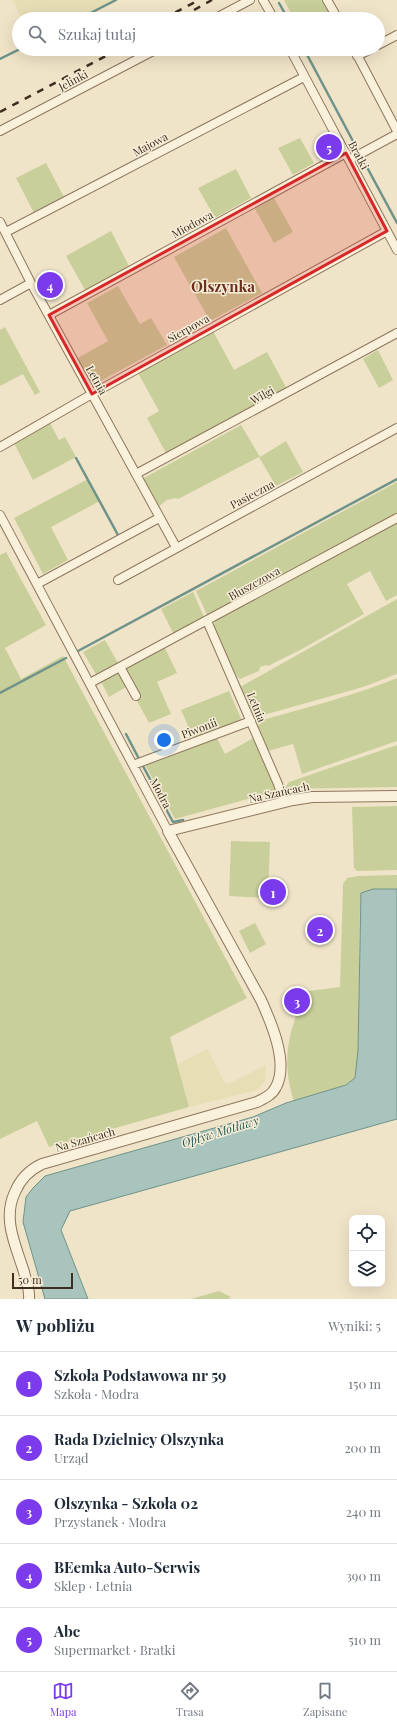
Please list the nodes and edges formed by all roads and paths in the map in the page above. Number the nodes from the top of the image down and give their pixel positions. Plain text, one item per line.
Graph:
1 (250, 0) edge
2 (263, 0) edge
3 (327, 0) edge
4 (227, 12) edge
5 (270, 12) edge
6 (334, 12) edge
7 (397, 35) edge
8 (385, 41) edge
9 (144, 56) edge
10 (294, 56) edge
11 (358, 56) edge
12 (304, 77) junction
13 (0, 131) edge
14 (397, 133) edge
15 (348, 156) junction
16 (0, 222) edge
17 (387, 231) junction
18 (6, 232) junction
19 (397, 250) edge
20 (31, 283) junction
21 (0, 300) edge
22 (49, 315) junction
23 (397, 333) edge
24 (92, 394) junction
25 (397, 428) edge
26 (0, 447) edge
27 (136, 474) junction
28 (0, 515) edge
29 (159, 518) junction
30 (397, 518) edge
31 (176, 547) junction
32 (118, 580) dead end
33 (37, 584) junction
34 (207, 621) junction
35 (120, 667) junction
36 (90, 683) junction
37 (136, 696) dead end
38 (251, 721) junction
39 (133, 765) junction
40 (397, 796) edge
41 (284, 802) junction
42 (168, 831) junction
43 (276, 1088) joint
44 (29, 1299) edge

1 - 4 street
2 - 5 street
3 - 6 street
7 - 8 street
9 - 13 street, Jelinki
10 - 12 street, Bratki
11 - 14 street
12 - 15 street, Bratki
12 - 18 street, Majowa
14 - 15 street, Miodowa
15 - 17 street, Bratki
15 - 22 street, Miodowa
16 - 18 street, Letnia
17 - 19 street, Bratki
17 - 24 street, Sierpowa
18 - 20 street, Letnia
20 - 21 street
20 - 22 street, Letnia
22 - 24 street, Letnia
23 - 27 street, Wilgi
24 - 26 street, Sierpowa
24 - 27 street, Letnia
25 - 31 street, Pasieczna
27 - 29 street, Letnia
28 - 33 street, Modra
29 - 31 street, Letnia
29 - 33 street
30 - 34 street, Bluszczowa
31 - 32 street, Pasieczna
33 - 36 street, Modra
34 - 35 street, Bluszczowa
34 - 38 street, Letnia
35 - 36 street, Bluszczowa
35 - 37 street
36 - 39 street, Modra
38 - 39 street, Piwonii
38 - 41 street, Letnia
39 - 42 street, Modra
40 - 41 street, Na Szańcach
41 - 42 street, Na Szańcach
42 - 43 street, Modra
43 - 44 street, Na Szańcach

